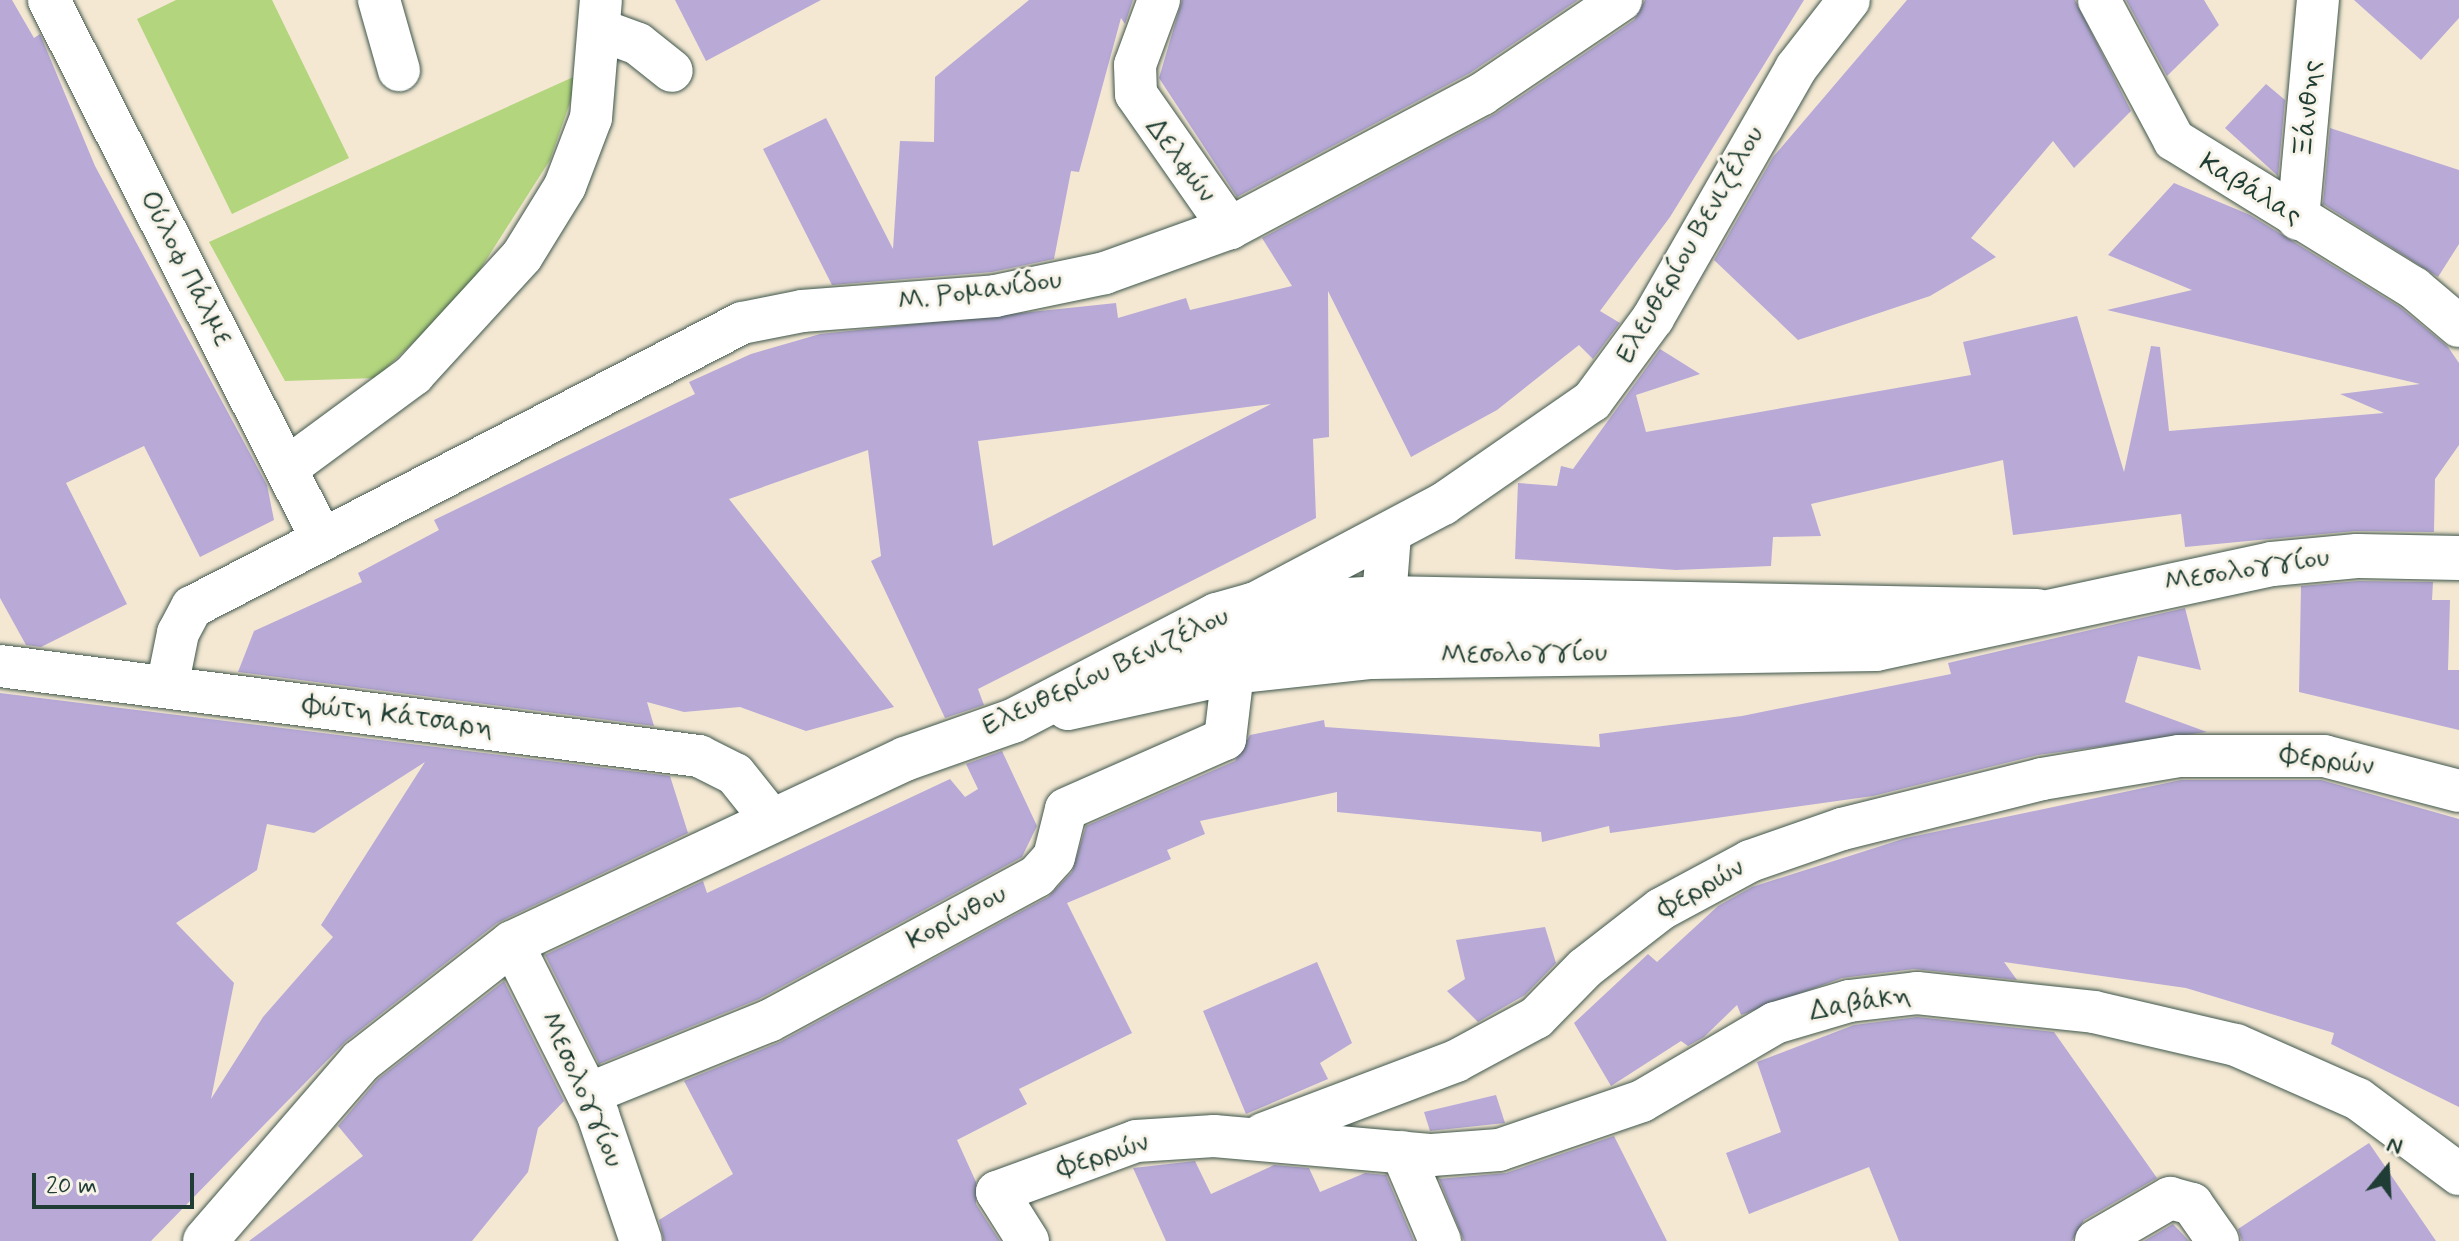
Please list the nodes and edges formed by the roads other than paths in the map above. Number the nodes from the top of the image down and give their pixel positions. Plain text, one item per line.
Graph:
1 (49, 0) edge
2 (379, 0) edge
3 (1159, 0) edge
4 (1621, 0) edge
5 (1849, 0) edge
6 (2099, 0) edge
7 (2318, 0) edge
8 (602, 16) edge
9 (399, 70) dead end
10 (672, 71) dead end
11 (2298, 219) junction
12 (1230, 228) junction
13 (2459, 326) edge
14 (287, 468) junction
15 (1389, 535) junction
16 (321, 538) junction
17 (2459, 558) edge
18 (1384, 598) junction
19 (1252, 605) junction
20 (2037, 611) junction
21 (1188, 664) joint
22 (0, 666) edge
23 (1233, 672) junction
24 (167, 687) junction
25 (1013, 721) junction
26 (2459, 791) edge
27 (771, 819) junction
28 (512, 943) junction
29 (588, 1094) junction
30 (1251, 1138) junction
31 (1402, 1152) junction
32 (2459, 1174) edge
33 (205, 1241) edge
34 (641, 1241) edge
35 (1028, 1241) edge
36 (1440, 1241) edge
37 (2096, 1241) edge
38 (2218, 1241) edge

1 - 14 street, Ούλοφ Πάλμε
2 - 9 street
3 - 12 street, Δελφών
4 - 12 street, Μ. Ρομανίδου
5 - 15 street, Ελευθερίου Βενιζέλου
6 - 11 street, Καβάλας
7 - 11 street, Ξάνθης
8 - 10 street
8 - 14 street
11 - 13 street, Καβάλας
12 - 16 street, Μ. Ρομανίδου
14 - 16 street, Ούλοφ Πάλμε
15 - 18 street
15 - 19 street, Ελευθερίου Βενιζέλου
16 - 24 street, Μ. Ρομανίδου
17 - 20 street, Μεσολογγίου
18 - 19 street, Μεσολογγίου
18 - 20 street, Μεσολογγίου
19 - 25 street, Ελευθερίου Βενιζέλου
20 - 23 street, Μεσολογγίου
21 - 21 street
22 - 24 street, Φώτη Κάτσαρη
23 - 25 street, Μεσολογγίου
23 - 29 street, Κορίνθου
24 - 27 street, Φώτη Κάτσαρη
25 - 27 street, Ελευθερίου Βενιζέλου
26 - 30 street, Φερρών
27 - 28 street, Ελευθερίου Βενιζέλου
28 - 29 street, Μεσολογγίου
28 - 33 street, Ελευθερίου Βενιζέλου
29 - 34 street, Μεσολογγίου
30 - 31 street, Δαβάκη
30 - 35 street, Φερρών
31 - 32 street, Δαβάκη
31 - 36 street
37 - 38 street

